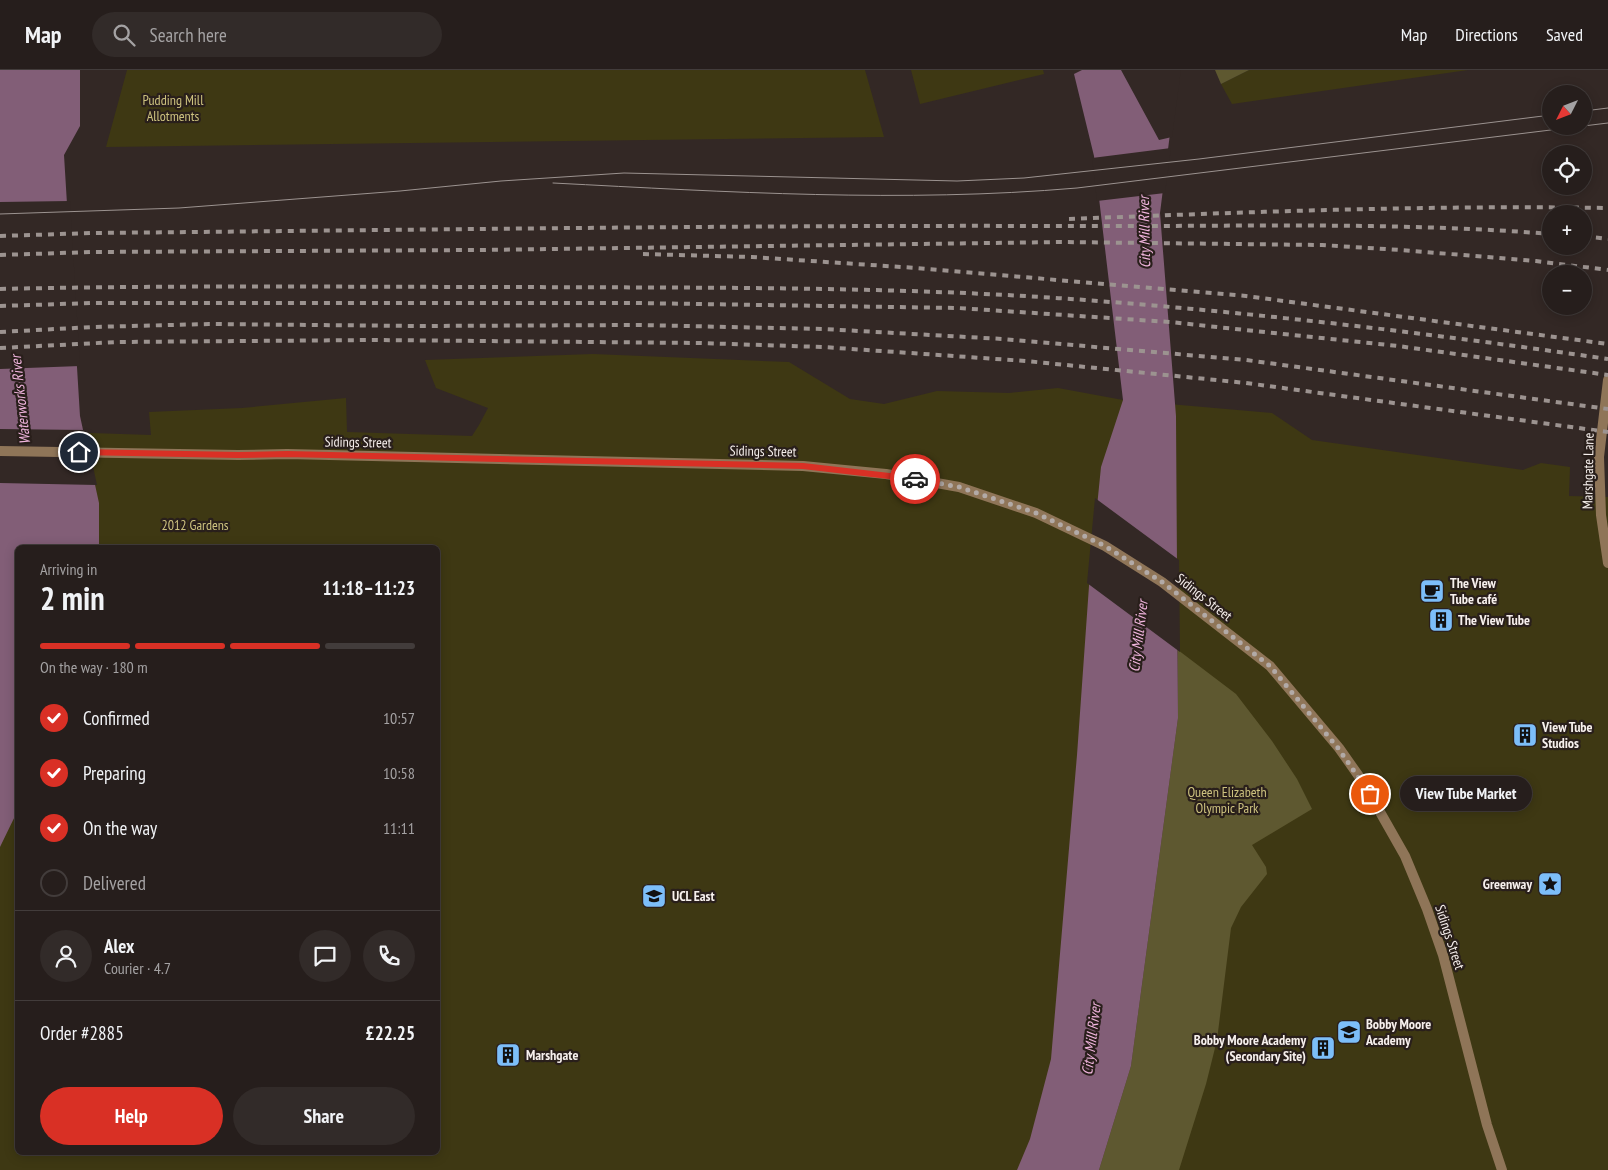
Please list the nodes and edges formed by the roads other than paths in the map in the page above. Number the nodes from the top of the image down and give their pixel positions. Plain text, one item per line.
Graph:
1 (1608, 380) edge
2 (0, 451) edge
3 (1608, 563) edge
4 (1502, 1170) edge

1 - 3 street, Marshgate Lane
2 - 4 street, Sidings Street

